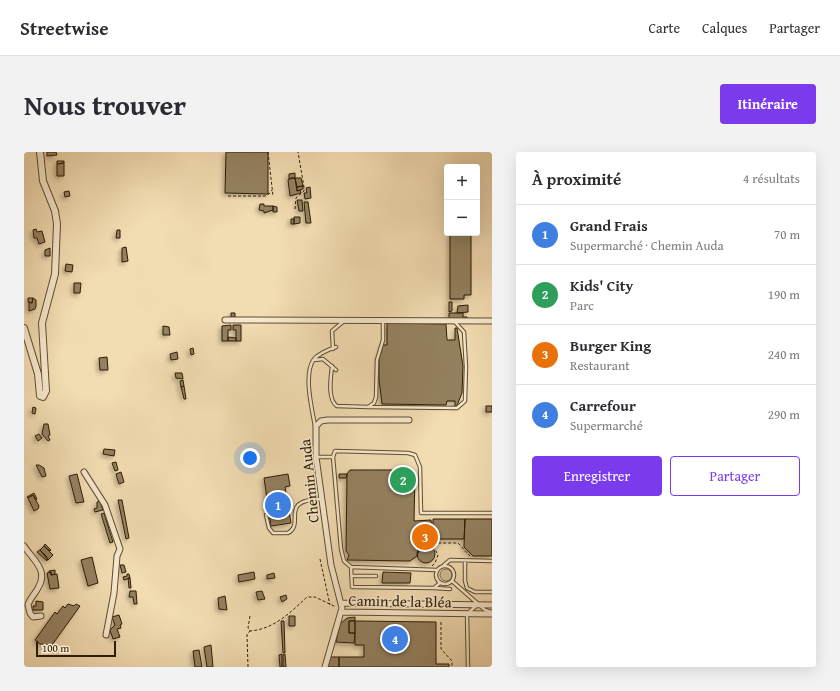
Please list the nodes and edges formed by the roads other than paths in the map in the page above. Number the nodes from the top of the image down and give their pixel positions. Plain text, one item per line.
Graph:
1 (40, 152) edge
2 (225, 320) dead end
3 (344, 321) junction
4 (384, 321) junction
5 (454, 321) junction
6 (492, 321) edge
7 (24, 328) edge
8 (314, 360) junction
9 (332, 366) junction
10 (336, 370) dead end
11 (368, 407) junction
12 (409, 420) dead end
13 (316, 426) junction
14 (316, 457) junction
15 (333, 457) junction
16 (84, 472) dead end
17 (322, 499) junction
18 (278, 511) dead end
19 (492, 514) edge
20 (24, 546) edge
21 (465, 561) junction
22 (492, 561) edge
23 (444, 565) junction
24 (351, 567) junction
25 (438, 570) junction
26 (352, 576) junction
27 (376, 576) dead end
28 (452, 581) junction
29 (440, 582) junction
30 (434, 588) junction
31 (450, 589) dead end
32 (492, 592) edge
33 (478, 605) junction
34 (492, 605) edge
35 (342, 608) junction
36 (492, 613) edge
37 (468, 614) junction
38 (41, 616) dead end
39 (106, 635) dead end
40 (325, 667) edge
41 (468, 667) edge

1 - 7 street
2 - 3 street
3 - 4 street
3 - 8 lane
4 - 5 street
4 - 11 lane
5 - 6 street
5 - 11 lane
8 - 9 lane
8 - 13 lane
9 - 10 lane
9 - 11 lane
12 - 13 street, Chemin Auda
13 - 14 street, Chemin Auda
14 - 15 lane
14 - 17 street, Chemin Auda
15 - 19 lane
15 - 24 lane
16 - 39 street
17 - 18 lane
17 - 35 street, Chemin Auda
20 - 38 street
21 - 22 lane
21 - 23 lane
21 - 32 lane
23 - 25 lane
23 - 28 lane
24 - 25 lane
24 - 26 lane
25 - 29 lane
26 - 27 lane
26 - 30 lane
28 - 29 lane
28 - 33 lane
29 - 30 lane
30 - 31 lane
33 - 34 street, Camin de la Bléa
33 - 35 street, Camin de la Bléa
33 - 36 lane
33 - 37 lane
35 - 37 street, Camin de la Bléa
35 - 40 street, Camin de la Bléa
36 - 37 street, Camin de la Bléa
37 - 41 lane

